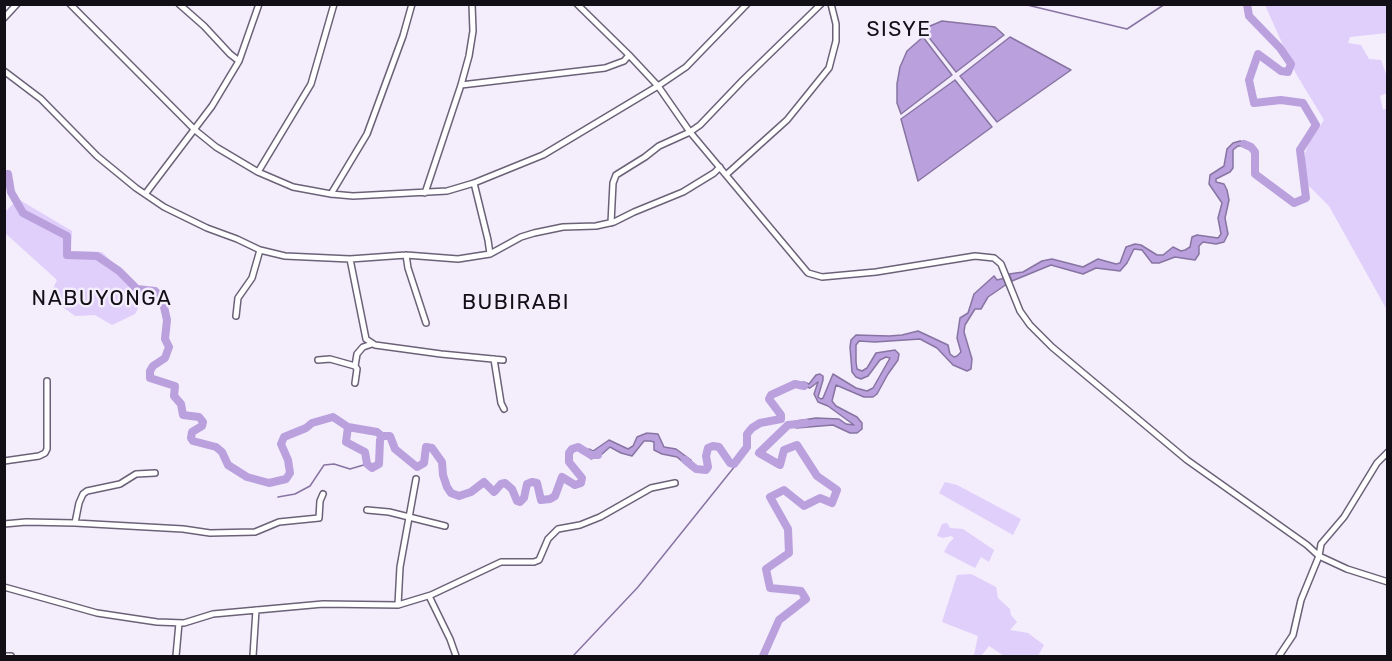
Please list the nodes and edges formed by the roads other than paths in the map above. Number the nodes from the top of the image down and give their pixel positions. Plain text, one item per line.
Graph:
1 (17, 4) edge
2 (70, 4) edge
3 (178, 4) edge
4 (259, 4) edge
5 (334, 4) edge
6 (412, 4) edge
7 (472, 4) edge
8 (577, 4) edge
9 (747, 4) edge
10 (821, 4) edge
11 (831, 4) edge
12 (4, 18) edge
13 (629, 55) junction
14 (239, 60) junction
15 (4, 71) edge
16 (461, 85) junction
17 (658, 86) junction
18 (195, 130) junction
19 (690, 132) junction
20 (720, 167) junction
21 (258, 172) junction
22 (727, 174) junction
23 (474, 183) junction
24 (146, 193) junction
25 (425, 193) junction
26 (331, 194) junction
27 (611, 223) junction
28 (260, 250) junction
29 (490, 254) junction
30 (406, 255) junction
31 (350, 259) junction
32 (236, 316) dead end
33 (426, 323) dead end
34 (375, 345) junction
35 (494, 359) junction
36 (318, 360) dead end
37 (504, 360) dead end
38 (355, 366) junction
39 (47, 381) dead end
40 (355, 383) dead end
41 (504, 409) dead end
42 (1388, 452) edge
43 (4, 460) edge
44 (154, 473) dead end
45 (416, 479) dead end
46 (675, 483) dead end
47 (323, 494) dead end
48 (367, 510) dead end
49 (410, 517) junction
50 (75, 523) junction
51 (4, 524) edge
52 (445, 526) dead end
53 (1319, 556) junction
54 (1388, 582) edge
55 (4, 587) edge
56 (429, 596) junction
57 (398, 605) junction
58 (256, 610) junction
59 (179, 623) junction
60 (4, 656) edge
61 (11, 657) edge
62 (176, 657) edge
63 (253, 657) edge
64 (456, 657) edge
65 (1280, 657) edge

1 - 12 street
2 - 18 street
3 - 14 street
4 - 14 street
5 - 21 street
6 - 26 street
7 - 16 street
8 - 13 street
9 - 17 street
10 - 19 street
11 - 22 street
13 - 16 street
13 - 17 street
14 - 18 street
15 - 24 street
16 - 25 street
17 - 19 street
17 - 23 street
18 - 21 street
18 - 24 street
19 - 20 street
19 - 27 street
20 - 22 street
20 - 27 street
21 - 26 street
22 - 53 street
23 - 25 street
23 - 29 street
24 - 28 street
25 - 26 street
27 - 29 street
28 - 31 street
28 - 32 street
29 - 30 street
30 - 31 street
30 - 33 street
31 - 34 street
34 - 35 street
34 - 38 street
35 - 37 street
35 - 41 street
36 - 38 street
38 - 40 street
39 - 43 street
42 - 53 street
44 - 50 street
45 - 49 street
46 - 56 street
47 - 50 street
48 - 49 street
49 - 52 street
49 - 57 street
50 - 51 street
53 - 54 street
53 - 65 street
55 - 59 street
56 - 57 street
56 - 64 street
57 - 58 street
58 - 59 street
58 - 63 street
59 - 62 street
60 - 61 street

